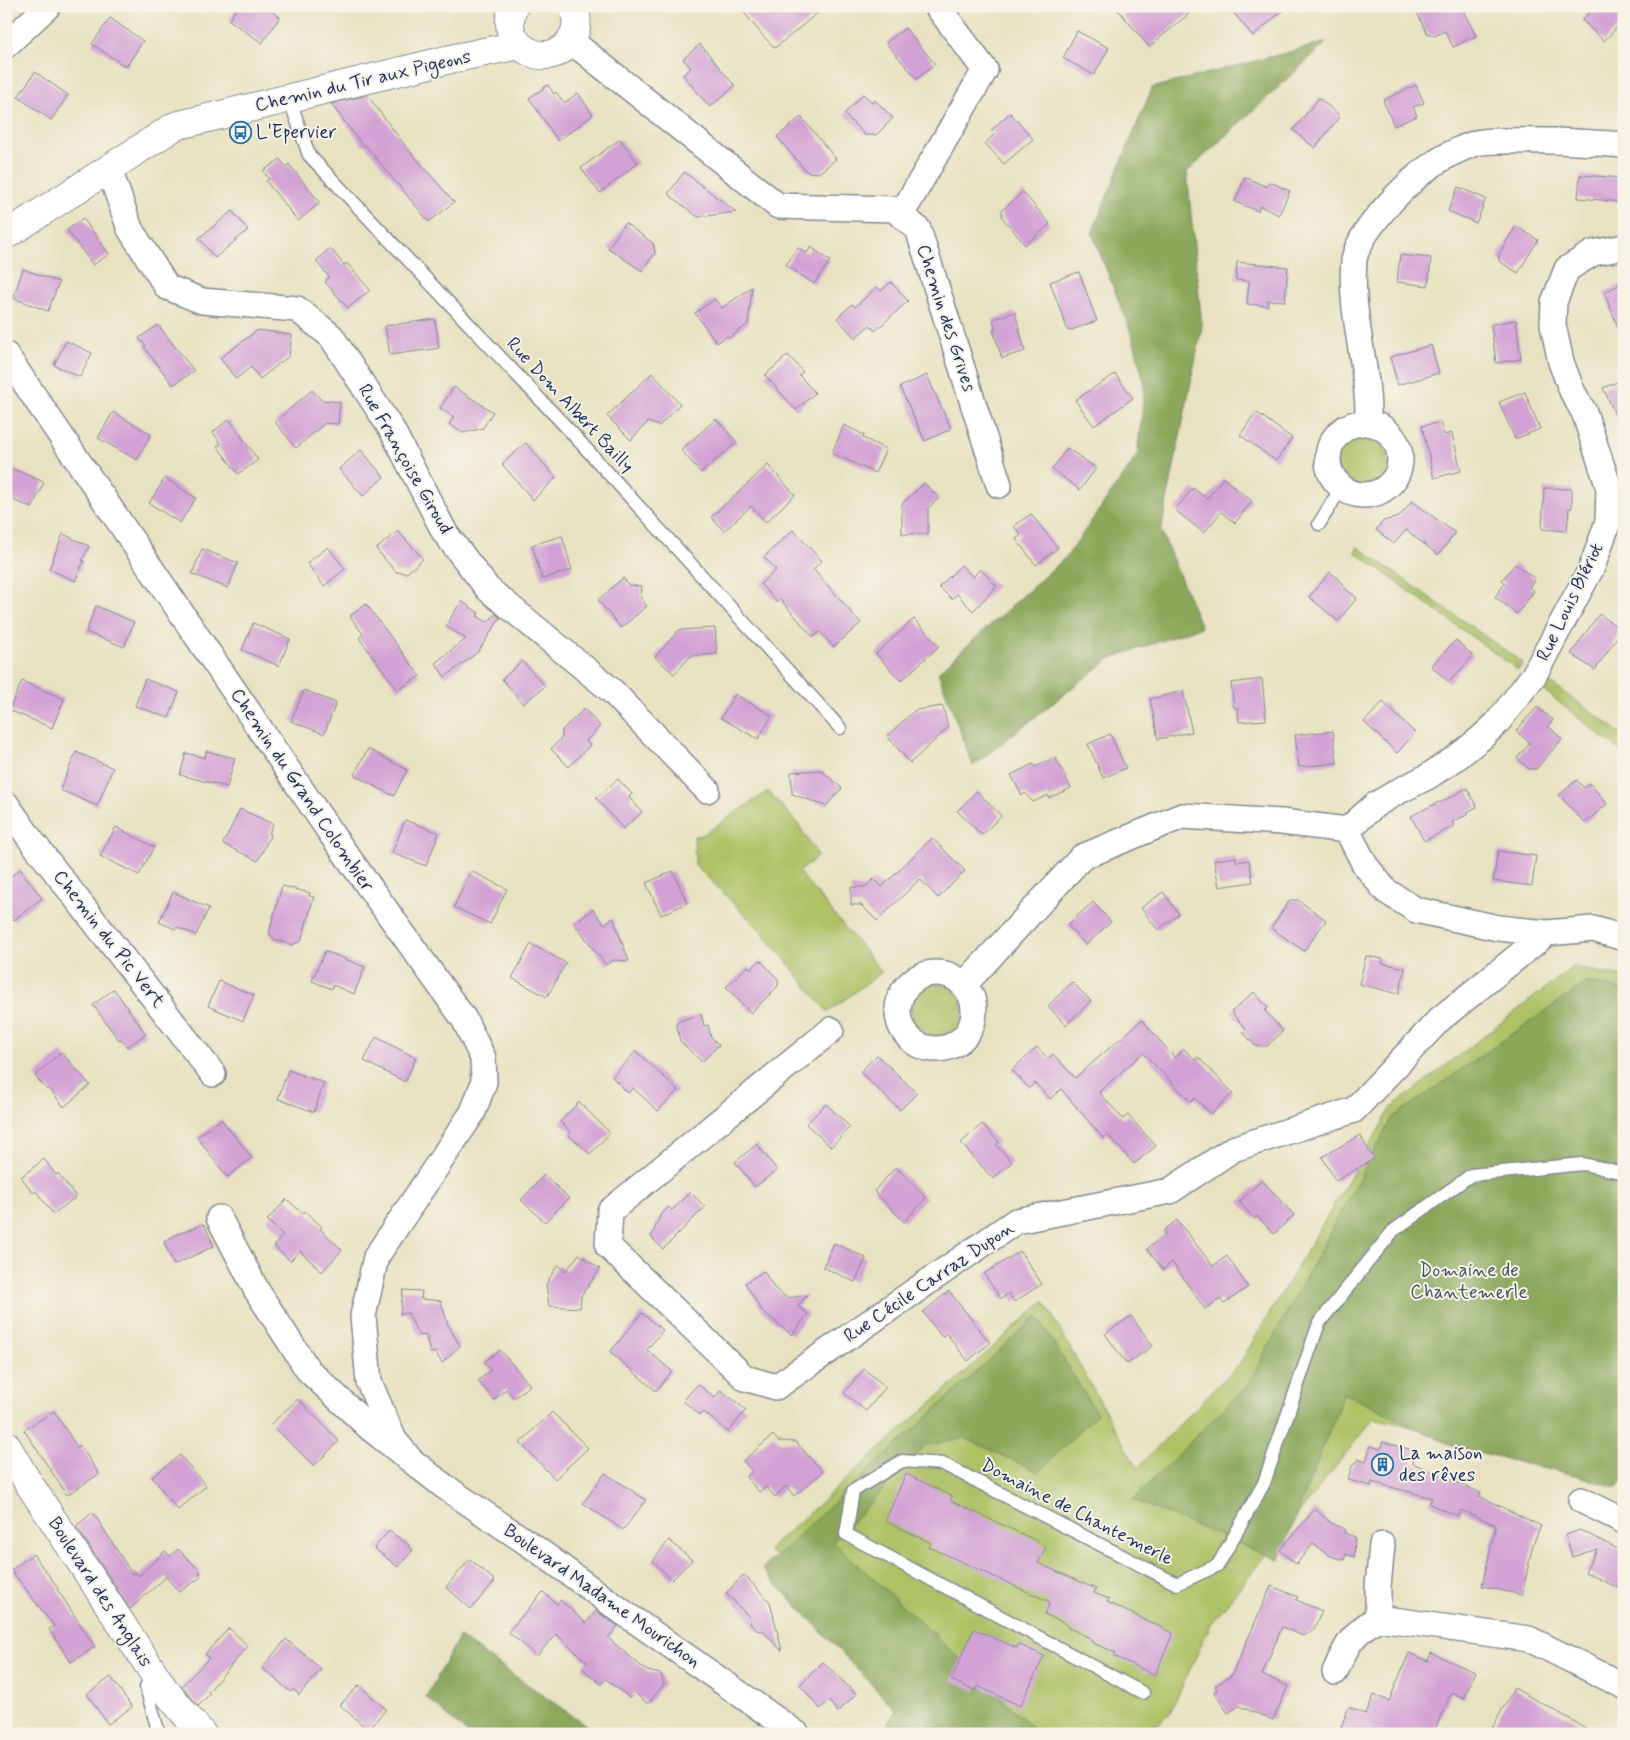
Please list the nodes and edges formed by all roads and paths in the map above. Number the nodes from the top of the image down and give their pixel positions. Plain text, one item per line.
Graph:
1 (48, 6) edge
2 (937, 6) edge
3 (574, 7) edge
4 (515, 27) edge
5 (571, 41) junction
6 (6, 45) edge
7 (289, 98) junction
8 (1624, 145) edge
9 (109, 169) junction
10 (901, 215) junction
11 (6, 235) edge
12 (1624, 247) edge
13 (6, 355) edge
14 (1368, 423) junction
15 (1000, 485) dead end
16 (1341, 488) junction
17 (1319, 524) dead end
18 (840, 728) dead end
19 (706, 790) dead end
20 (6, 804) edge
21 (1347, 830) junction
22 (1548, 933) junction
23 (1624, 938) edge
24 (964, 985) dead end
25 (832, 1030) dead end
26 (213, 1074) dead end
27 (1624, 1173) edge
28 (219, 1218) dead end
29 (391, 1233) joint
30 (6, 1445) edge
31 (408, 1458) junction
32 (1581, 1500) dead end
33 (1624, 1521) edge
34 (1382, 1545) dead end
35 (1378, 1618) junction
36 (152, 1672) junction
37 (1335, 1672) dead end
38 (1624, 1686) edge
39 (1143, 1693) dead end
40 (159, 1734) edge
41 (202, 1734) edge
42 (797, 1734) edge

1 - 6 street
2 - 10 street
3 - 5 street
4 - 5 street
4 - 7 street, Chemin du Tir aux Pigeons
5 - 10 street, Chemin des Grives
7 - 9 street, Chemin du Tir aux Pigeons
7 - 18 lane, Rue Dom Albert Bailly
8 - 14 street
9 - 11 street, Chemin du Tir aux Pigeons
9 - 19 street, Rue Françoise Giroud
10 - 15 street, Chemin des Grives
12 - 21 street, Rue Louis Blériot
13 - 29 street, Chemin du Grand Colombier
14 - 16 street
14 - 16 street
16 - 17 lane
20 - 26 street, Chemin du Pic Vert
21 - 22 street
21 - 24 street
22 - 23 street
22 - 25 street, Rue Cécile Carraz Dupon
27 - 39 lane, Domaine de Chantemerle
28 - 31 street, Boulevard Madame Mourichon
29 - 31 street, Boulevard Madame Mourichon
30 - 36 street, Boulevard des Anglais
31 - 42 street, Boulevard Madame Mourichon
32 - 33 street
34 - 35 street
35 - 37 street
35 - 38 street
36 - 40 lane
36 - 41 street, Boulevard des Anglais

